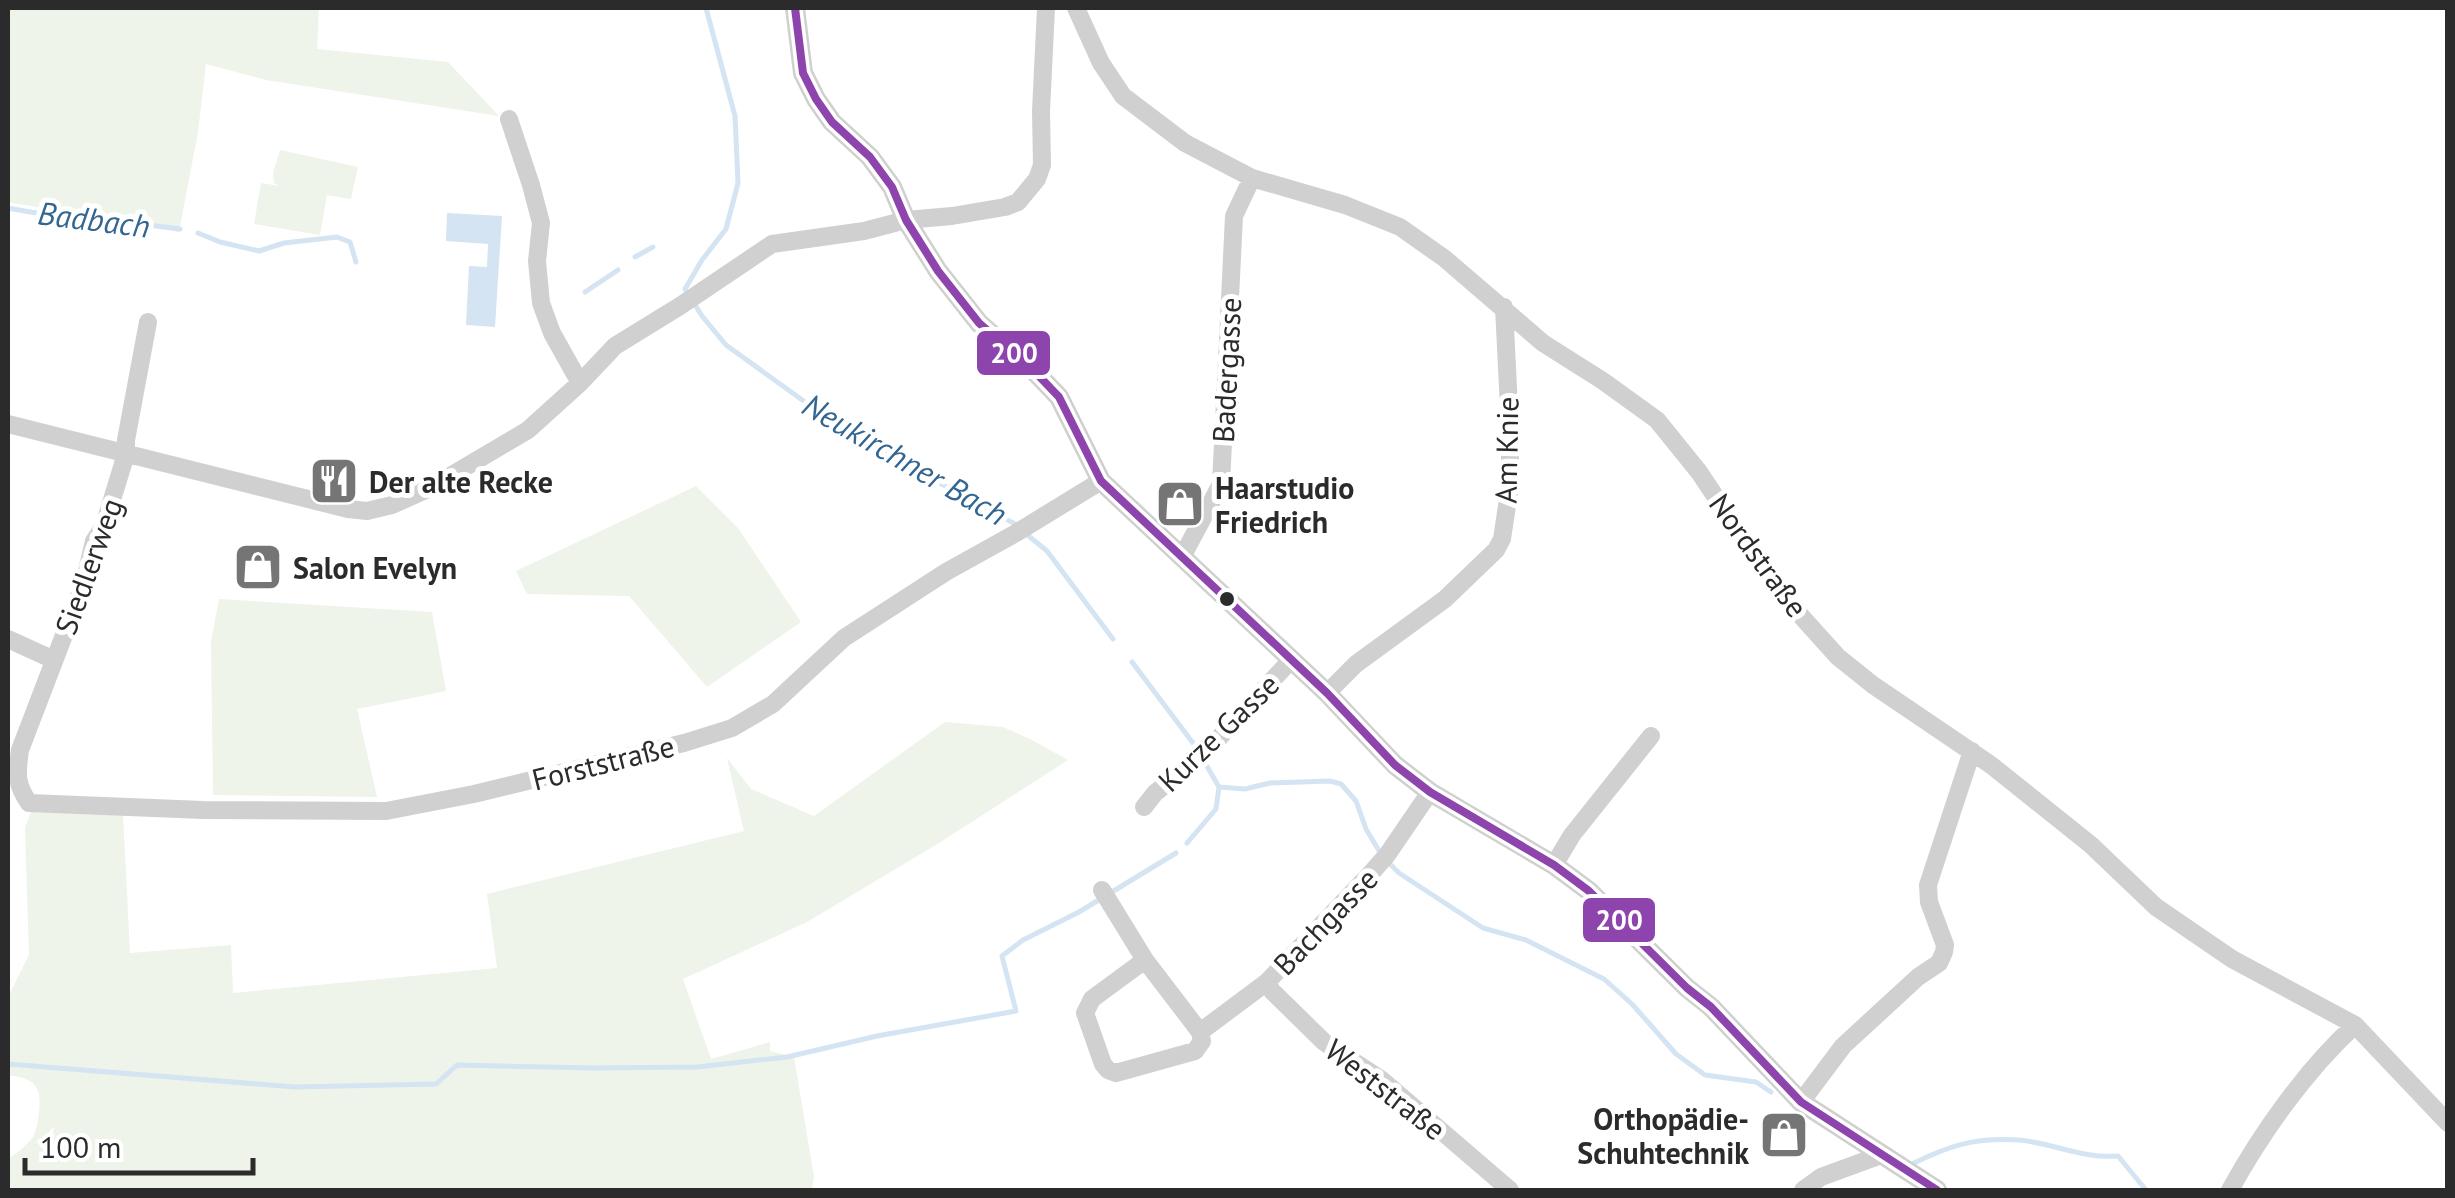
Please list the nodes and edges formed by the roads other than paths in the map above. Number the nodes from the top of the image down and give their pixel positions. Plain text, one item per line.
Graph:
1 (795, 8) edge
2 (1046, 8) edge
3 (1076, 8) edge
4 (509, 120) dead end
5 (1252, 178) junction
6 (906, 220) junction
7 (1504, 307) junction
8 (148, 322) dead end
9 (580, 383) junction
10 (8, 424) edge
11 (126, 454) junction
12 (1101, 481) junction
13 (1182, 557) junction
14 (8, 639) edge
15 (1292, 659) junction
16 (54, 660) junction
17 (1328, 693) junction
18 (1652, 736) dead end
19 (14, 748) edge
20 (1972, 751) junction
21 (1430, 792) junction
22 (29, 803) joint
23 (1144, 807) dead end
24 (1554, 865) junction
25 (1107, 896) dead end
26 (1145, 960) junction
27 (1267, 982) junction
28 (2354, 1025) junction
29 (1200, 1032) junction
30 (1801, 1102) junction
31 (2448, 1123) edge
32 (1881, 1155) junction
33 (1510, 1190) edge
34 (1803, 1190) edge
35 (1937, 1190) edge
36 (2230, 1190) edge

1 - 6 street
2 - 6 street
3 - 5 street, Nordstraße
4 - 9 street
5 - 7 street, Nordstraße
5 - 13 street, Badergasse
6 - 9 street
6 - 12 street
7 - 17 street, Am Knie
7 - 20 street, Nordstraße
8 - 11 street, Siedlerweg
9 - 11 street
10 - 11 street
11 - 16 street, Siedlerweg
12 - 13 street
12 - 22 street, Forststraße
13 - 15 street
14 - 16 street
15 - 17 street
15 - 23 street, Kurze Gasse
16 - 19 street, Siedlerweg
17 - 21 street
18 - 24 street
19 - 22 street, Siedlerweg
20 - 28 street, Nordstraße
20 - 30 street
21 - 24 street
21 - 27 street, Bachgasse
24 - 30 street
25 - 26 street
26 - 29 street
26 - 29 street, Bachgasse
27 - 29 street, Bachgasse
27 - 33 street, Weststraße
28 - 31 street, Nordstraße
28 - 36 street
30 - 32 street
32 - 34 street
32 - 35 street

